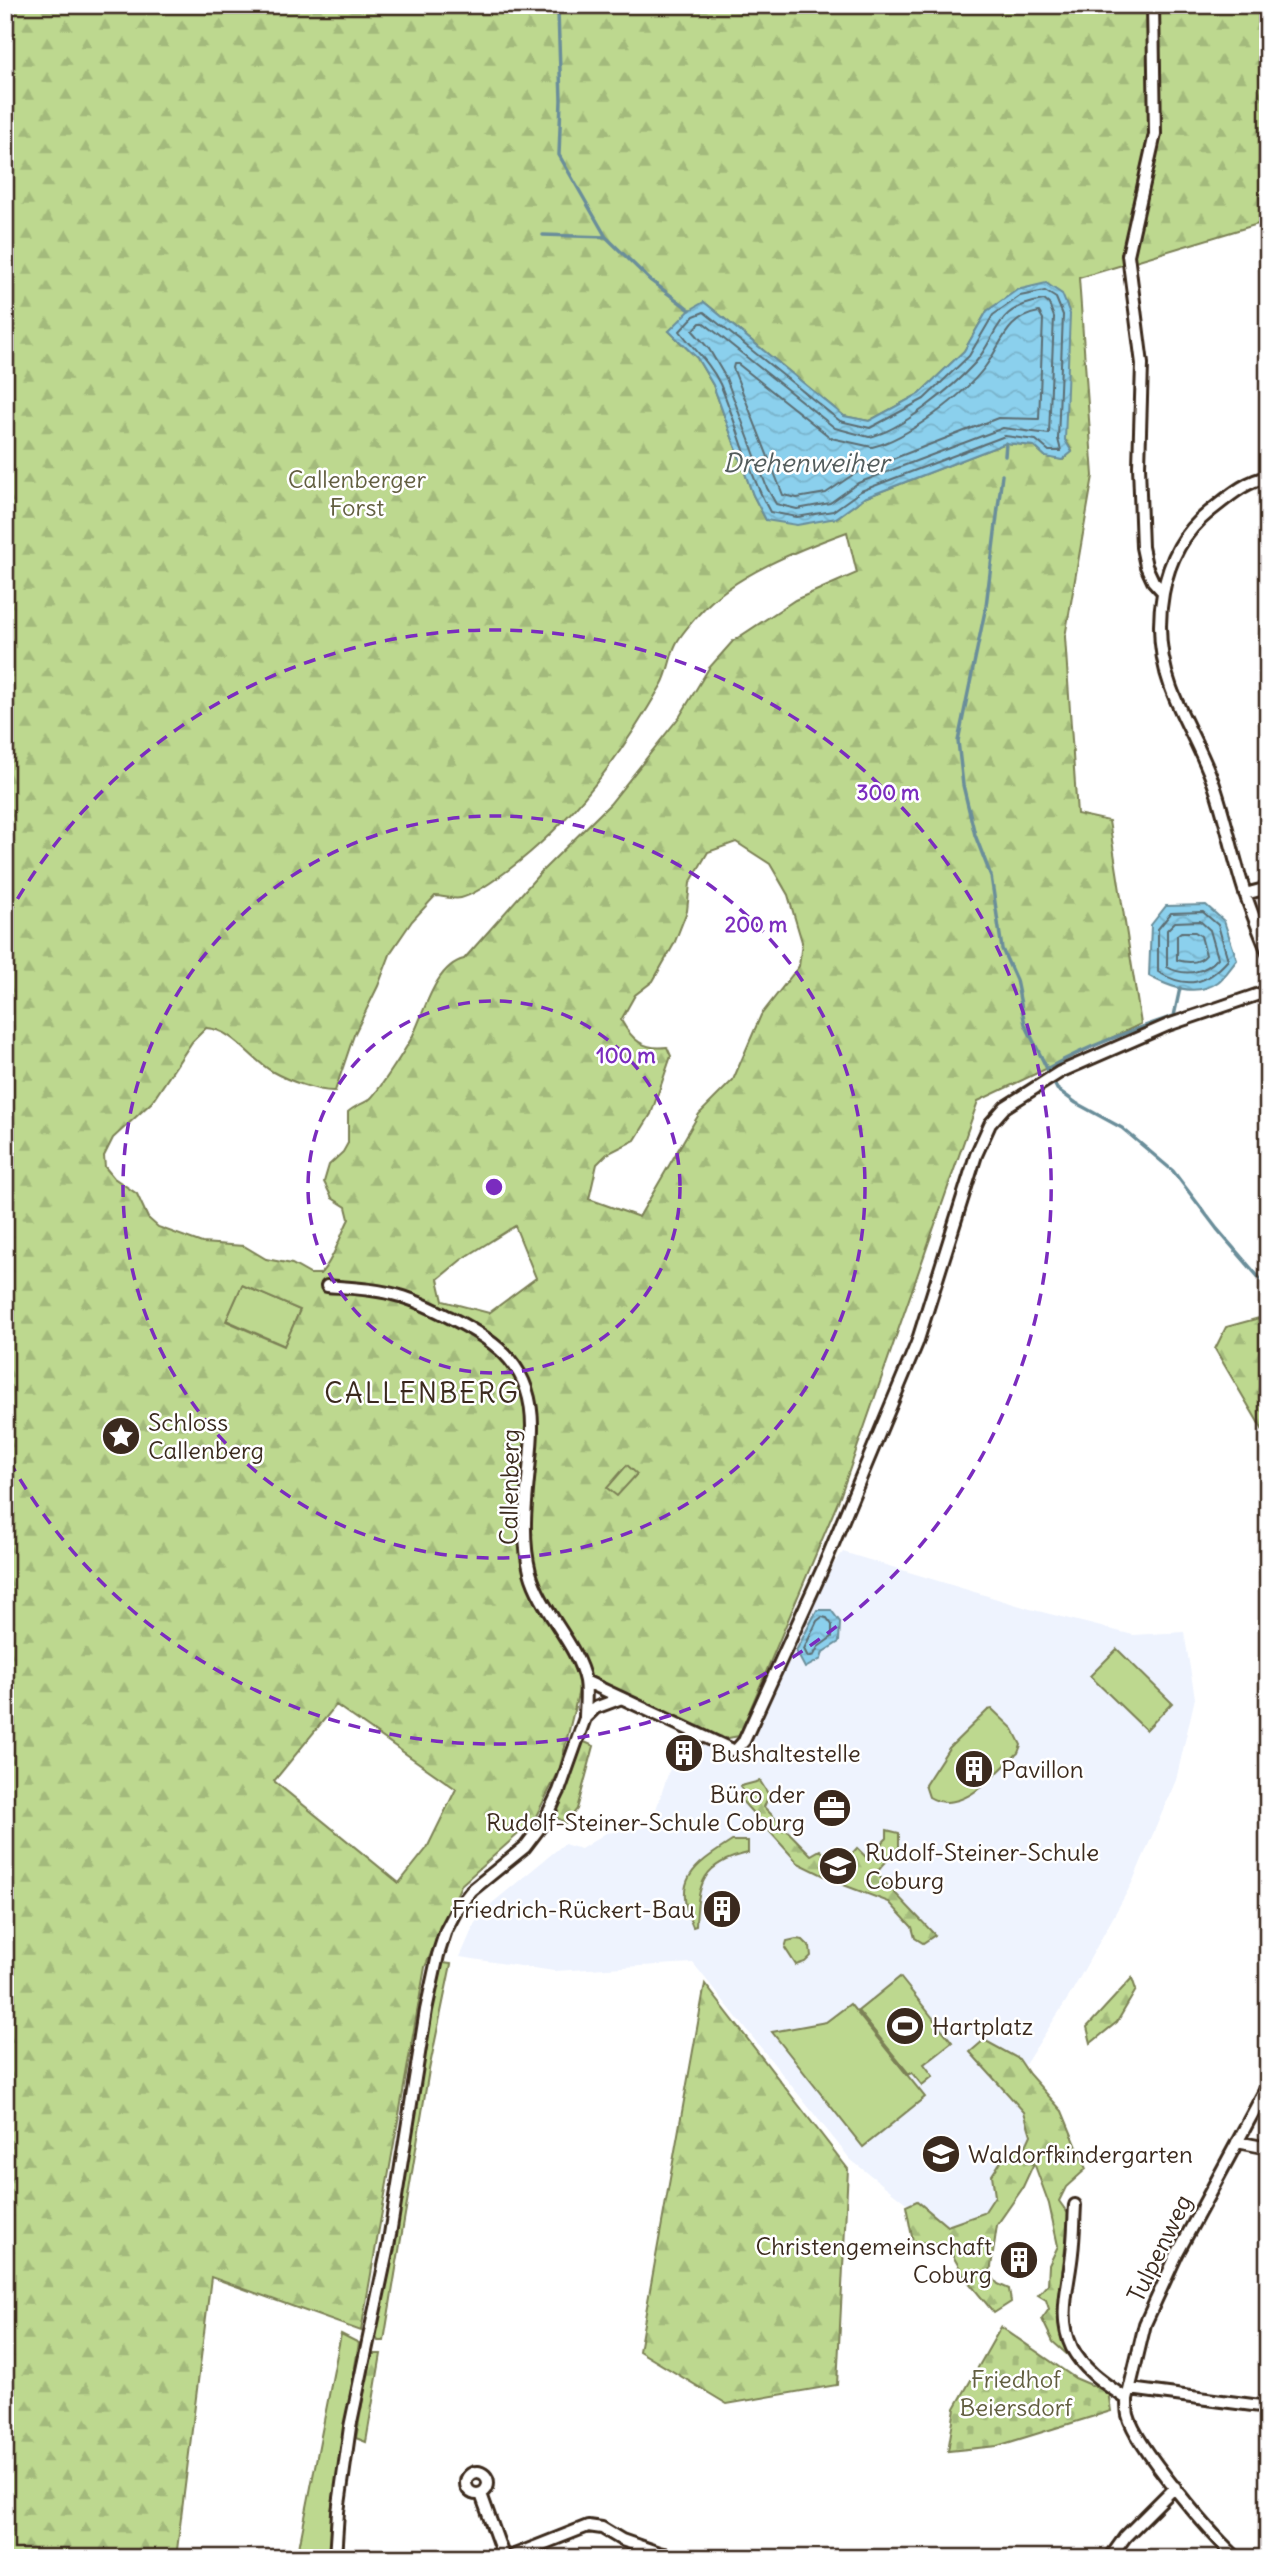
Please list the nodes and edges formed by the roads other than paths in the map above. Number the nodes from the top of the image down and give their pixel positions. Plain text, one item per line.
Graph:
1 (1153, 5) edge
2 (1268, 477) edge
3 (1163, 592) junction
4 (1268, 888) edge
5 (1245, 894) junction
6 (1268, 953) edge
7 (1268, 991) edge
8 (327, 1286) dead end
9 (585, 1681) junction
10 (620, 1699) junction
11 (585, 1718) junction
12 (1268, 2085) edge
13 (1237, 2142) junction
14 (1268, 2148) edge
15 (1075, 2205) dead end
16 (1128, 2394) junction
17 (1268, 2407) edge
18 (1175, 2487) junction
19 (481, 2494) dead end
20 (335, 2558) edge
21 (505, 2558) edge
22 (683, 2558) edge
23 (1110, 2558) edge
24 (1237, 2558) edge

1 - 3 street
2 - 3 street
3 - 5 street
4 - 5 street
5 - 6 street
7 - 10 street
8 - 9 street, Callenberg
9 - 10 street
9 - 11 street
10 - 11 street
11 - 20 street
12 - 13 street, Tulpenweg
13 - 14 street
13 - 16 street, Tulpenweg
15 - 16 street
16 - 17 street
16 - 18 street
18 - 23 street
18 - 24 street
19 - 21 street
21 - 22 street

